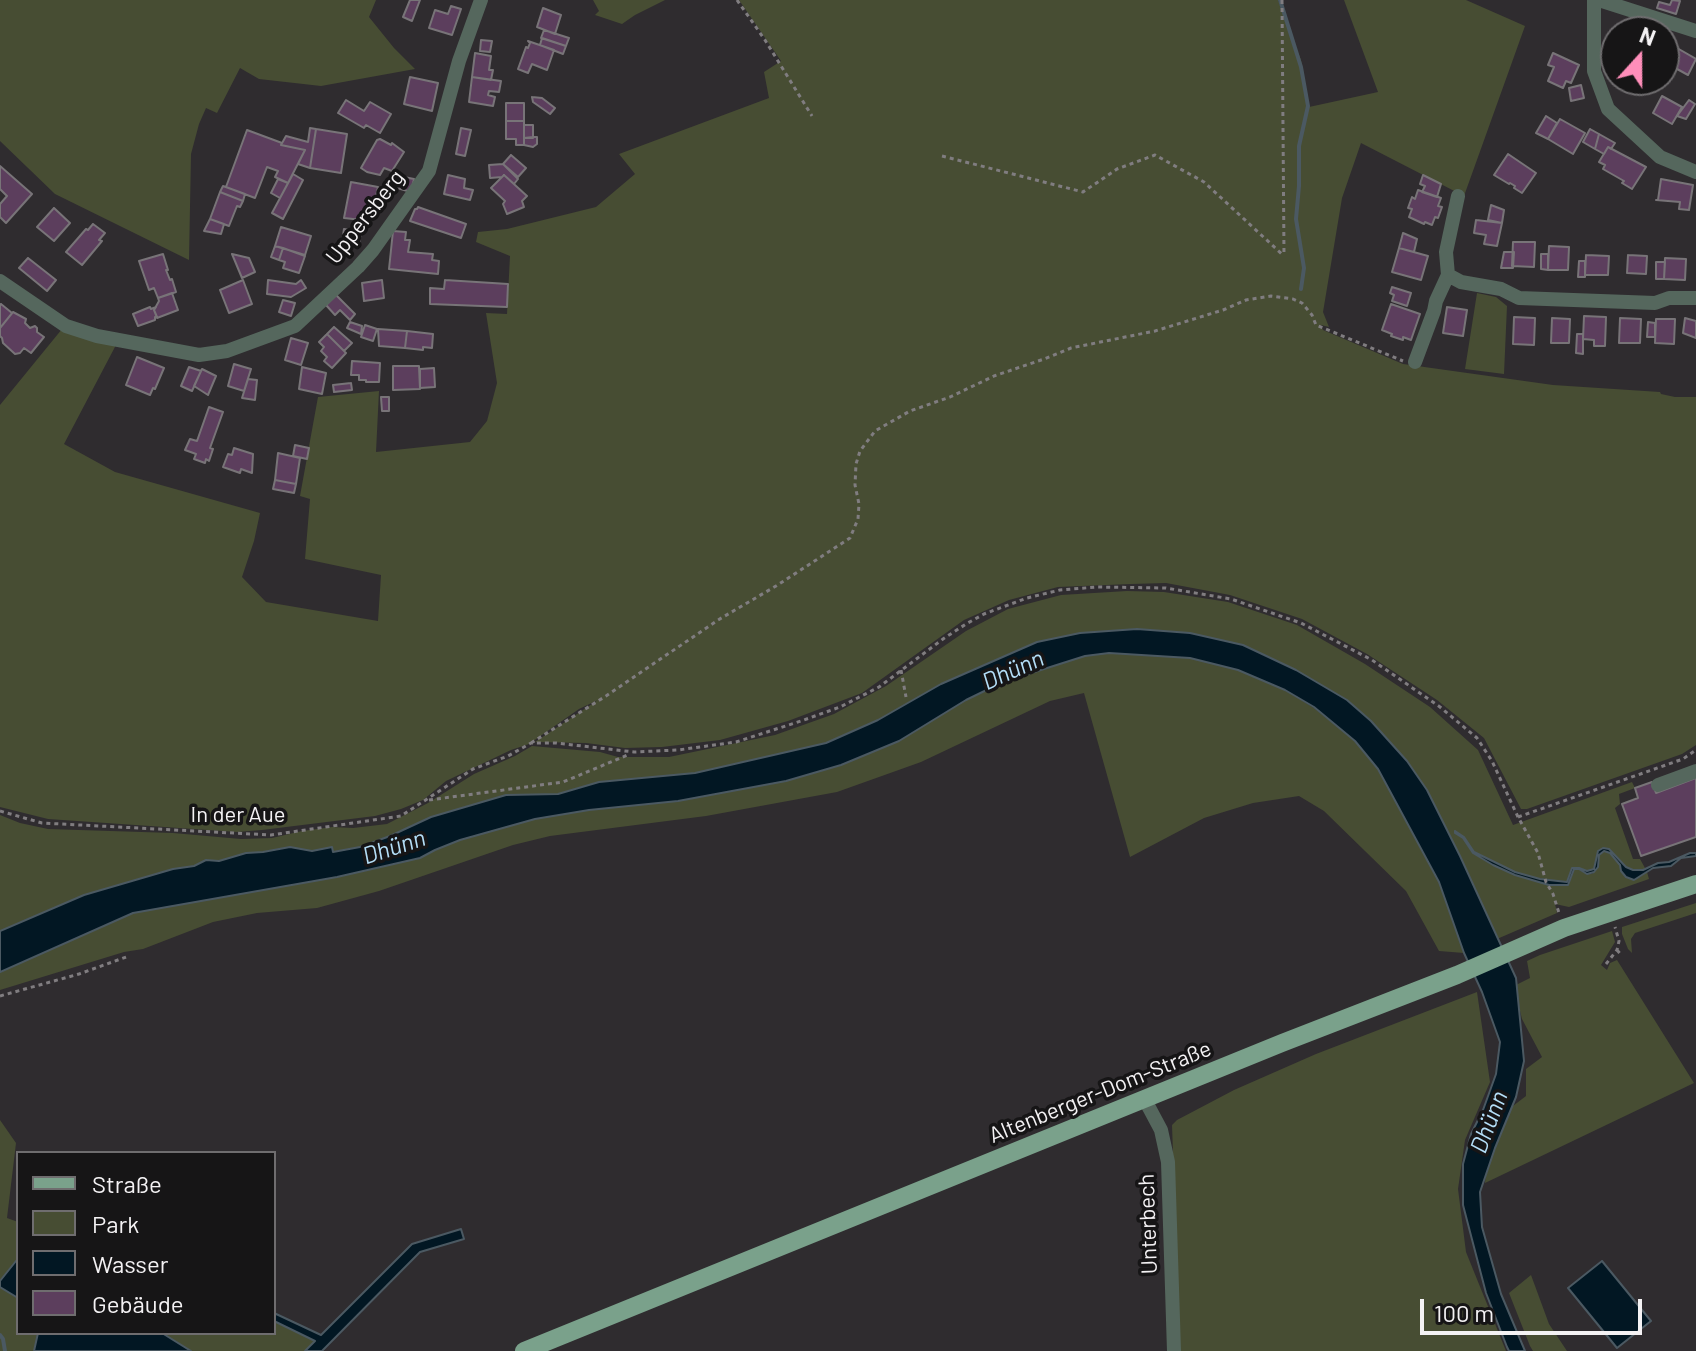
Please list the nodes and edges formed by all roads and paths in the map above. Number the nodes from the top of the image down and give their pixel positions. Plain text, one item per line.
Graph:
1 (481, 0) edge
2 (737, 0) edge
3 (1282, 0) edge
4 (1596, 0) edge
5 (1696, 31) edge
6 (812, 116) dead end
7 (942, 156) dead end
8 (1696, 172) edge
9 (1458, 196) dead end
10 (1448, 275) junction
11 (0, 281) edge
12 (1696, 298) edge
13 (1415, 362) joint
14 (901, 670) junction
15 (906, 697) dead end
16 (531, 743) junction
17 (1696, 750) edge
18 (634, 752) junction
19 (1696, 771) edge
20 (1658, 785) dead end
21 (425, 801) junction
22 (0, 811) edge
23 (1518, 817) junction
24 (1696, 884) edge
25 (1615, 926) dead end
26 (1564, 928) junction
27 (1617, 950) junction
28 (129, 956) dead end
29 (1622, 956) dead end
30 (1606, 964) dead end
31 (0, 996) edge
32 (1145, 1100) junction
33 (524, 1351) edge
34 (1174, 1351) edge

1 - 11 street, Uppersberg
2 - 6 path
3 - 7 path
4 - 5 street
4 - 8 street
9 - 10 street
10 - 12 street
10 - 13 street
13 - 16 path, In der Aue
14 - 15 path
14 - 18 path
14 - 23 path
16 - 18 path
16 - 21 path, In der Aue
17 - 23 path
18 - 21 path
19 - 20 street
21 - 22 path, In der Aue
23 - 26 path
24 - 26 main road, Altenberger-Dom-Straße
25 - 27 path
26 - 32 main road, Altenberger-Dom-Straße
27 - 29 path
27 - 30 path
28 - 31 path
32 - 33 main road, Altenberger-Dom-Straße
32 - 34 street, Unterbech

